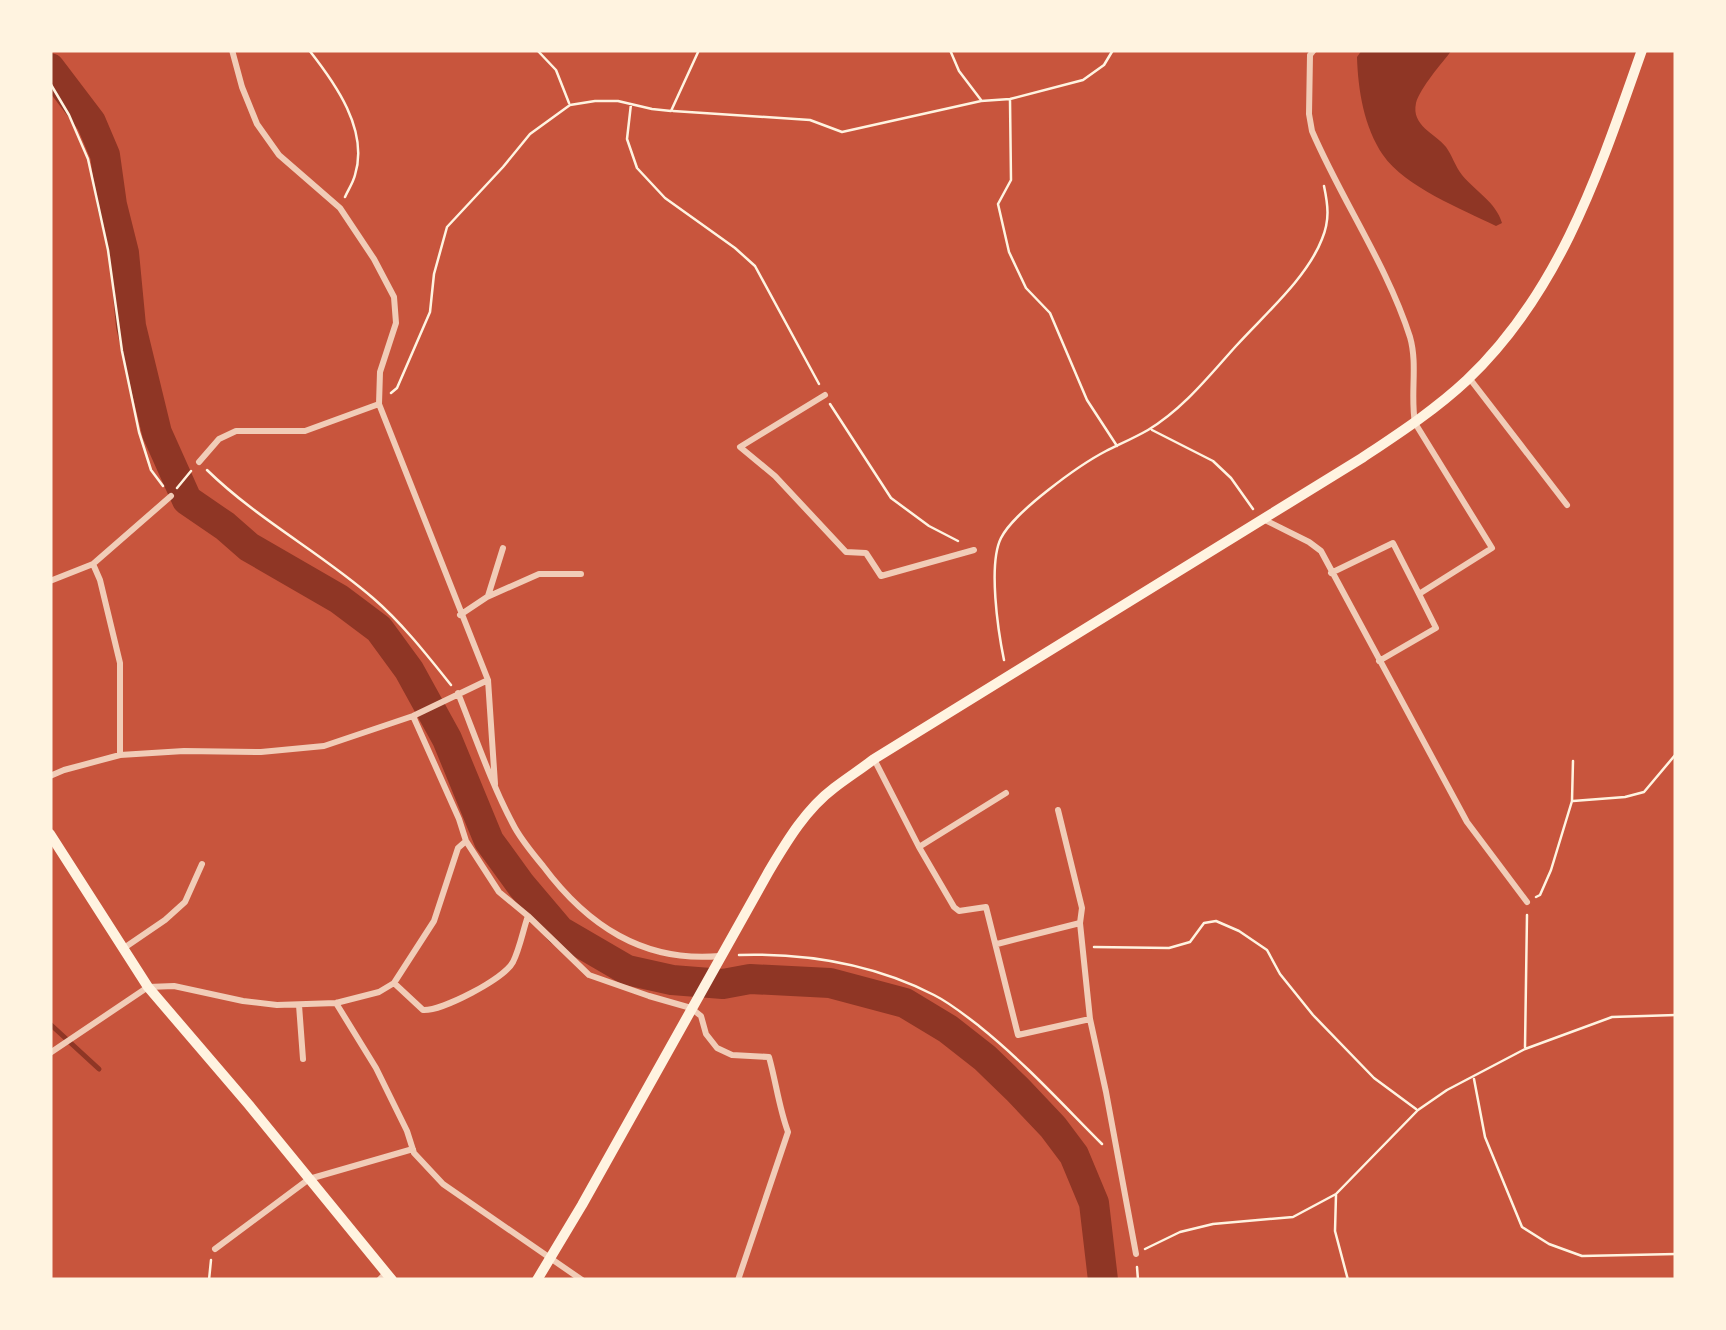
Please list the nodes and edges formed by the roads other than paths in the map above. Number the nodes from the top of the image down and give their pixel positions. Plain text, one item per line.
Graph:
1 (232, 50) edge
2 (1300, 50) edge
3 (1642, 50) edge
4 (1312, 52) edge
5 (1469, 378) junction
6 (825, 394) road end
7 (379, 404) junction
8 (1415, 423) junction
9 (199, 462) road end
10 (171, 496) road end
11 (1566, 506) dead end
12 (1262, 519) junction
13 (503, 548) dead end
14 (974, 550) road end
15 (93, 564) junction
16 (1331, 573) junction
17 (582, 574) dead end
18 (50, 581) edge
19 (1419, 594) junction
20 (488, 597) junction
21 (460, 615) junction
22 (1380, 661) junction
23 (488, 680) junction
24 (458, 693) junction
25 (413, 716) junction
26 (120, 755) junction
27 (874, 760) junction
28 (50, 776) edge
29 (495, 784) junction
30 (1006, 793) dead end
31 (1058, 810) dead end
32 (50, 834) edge
33 (466, 841) junction
34 (919, 847) junction
35 (202, 864) dead end
36 (1527, 902) road end
37 (528, 916) junction
38 (1080, 923) junction
39 (997, 944) junction
40 (124, 948) junction
41 (720, 956) junction
42 (394, 983) junction
43 (148, 987) junction
44 (336, 1003) junction
45 (299, 1004) junction
46 (692, 1008) junction
47 (1090, 1019) junction
48 (50, 1053) edge
49 (303, 1060) dead end
50 (413, 1148) junction
51 (309, 1179) junction
52 (215, 1249) road end
53 (1136, 1254) road end
54 (550, 1258) junction
55 (385, 1278) edge
56 (537, 1280) edge
57 (582, 1280) edge
58 (738, 1280) edge

1 - 7 street
2 - 4 street
3 - 5 main road
4 - 8 street
5 - 8 main road
5 - 11 street
6 - 14 street
7 - 9 street
7 - 21 street
8 - 12 main road
8 - 19 street
10 - 15 street
12 - 16 street
12 - 27 main road
13 - 20 street
15 - 18 street
15 - 26 street
16 - 19 street
16 - 22 street
17 - 20 street
19 - 22 street
20 - 21 street
21 - 23 street
22 - 36 street
23 - 24 street
23 - 29 street
24 - 25 street
24 - 29 street
25 - 26 street
25 - 33 street
26 - 28 street
27 - 34 street
27 - 41 main road
29 - 41 street
30 - 34 street
31 - 38 street
32 - 40 main road
33 - 37 street
33 - 42 street
34 - 39 street
35 - 40 street
37 - 42 street
37 - 46 street
38 - 39 street
38 - 47 street
39 - 47 street
40 - 43 main road
41 - 46 main road
42 - 44 street
43 - 45 street
43 - 48 street
43 - 51 main road
44 - 45 street
44 - 50 street
45 - 49 street
46 - 54 main road
46 - 58 street
47 - 53 street
50 - 51 street
50 - 54 street
51 - 52 street
51 - 55 main road
54 - 56 main road
54 - 57 street

